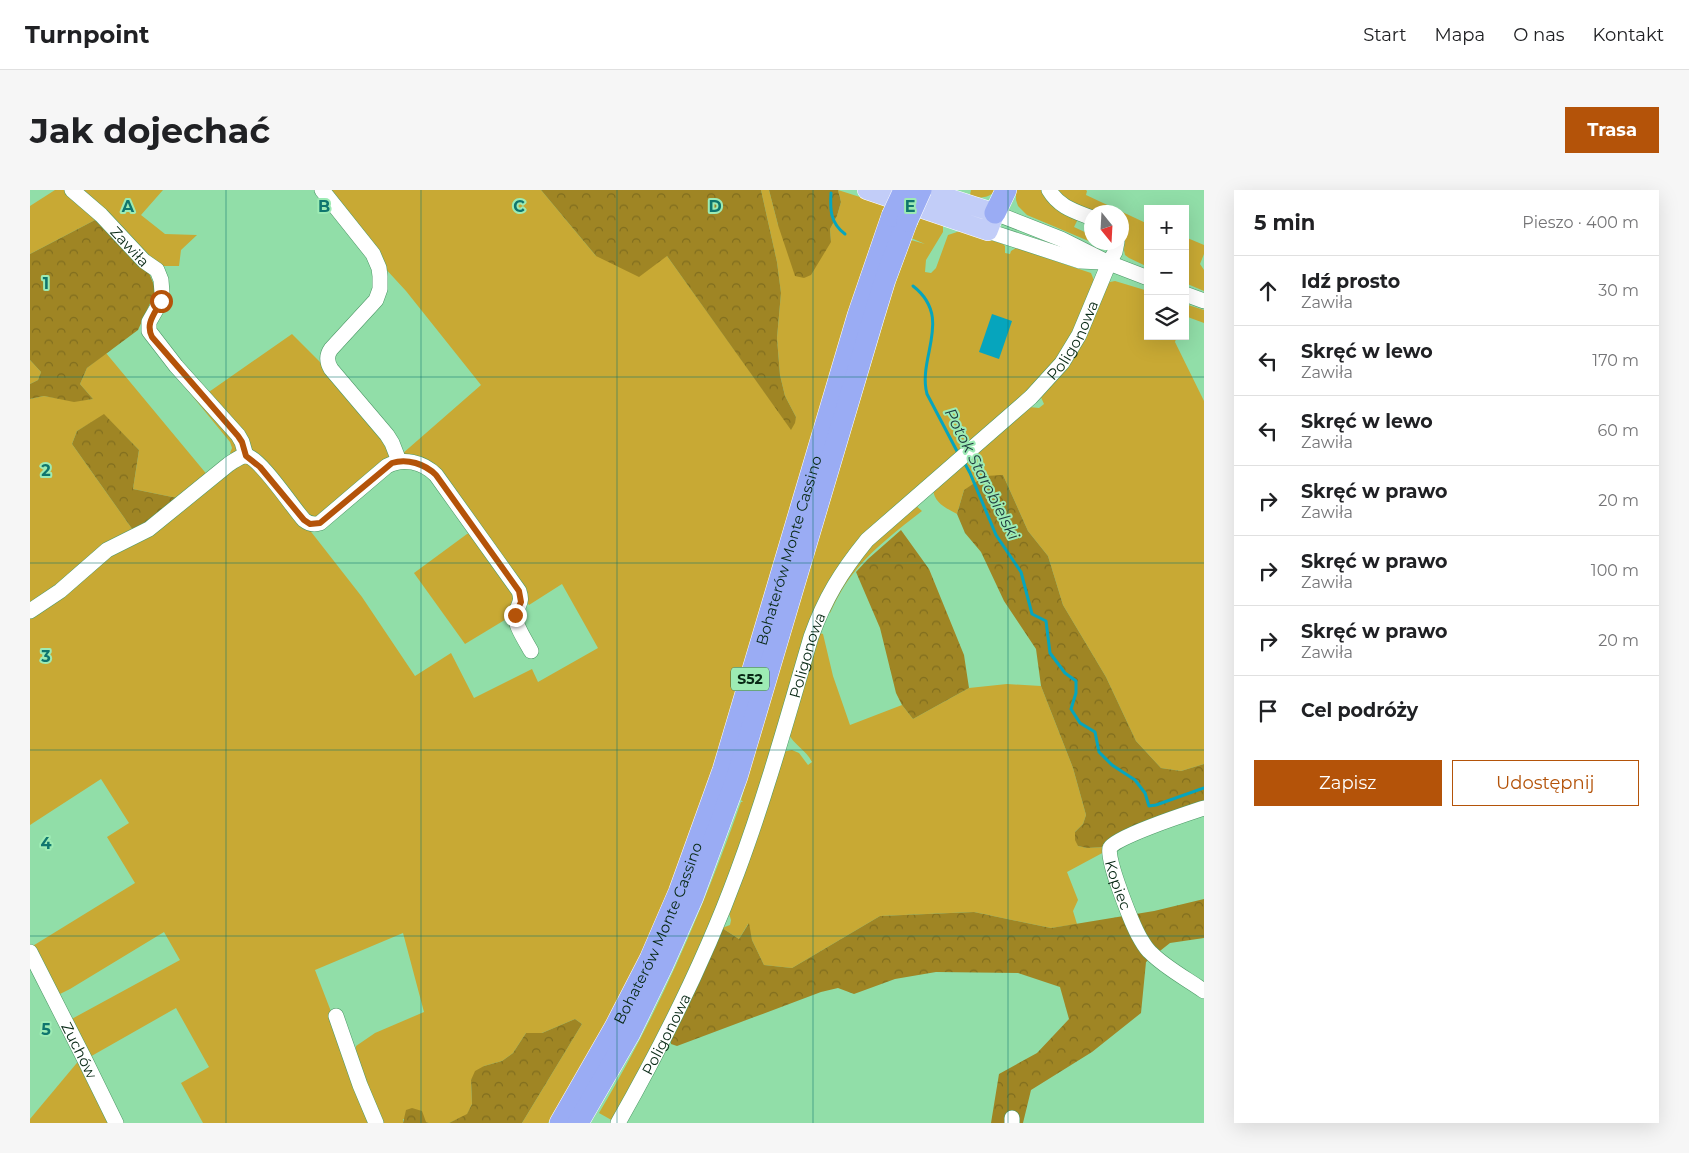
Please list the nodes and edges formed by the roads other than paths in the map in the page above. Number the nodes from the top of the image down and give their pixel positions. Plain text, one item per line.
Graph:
1 (72, 190) edge
2 (322, 190) edge
3 (867, 190) edge
4 (904, 190) edge
5 (922, 190) edge
6 (1006, 190) edge
7 (1049, 190) edge
8 (1084, 215) edge
9 (900, 218) junction
10 (991, 222) junction
11 (1115, 250) edge
12 (1109, 263) junction
13 (1144, 276) edge
14 (1188, 295) edge
15 (1204, 301) edge
16 (246, 456) junction
17 (398, 461) junction
18 (30, 611) edge
19 (531, 651) dead end
20 (1204, 808) edge
21 (30, 952) edge
22 (1204, 990) edge
23 (336, 1016) dead end
24 (116, 1123) edge
25 (376, 1123) edge
26 (560, 1123) edge
27 (578, 1123) edge
28 (618, 1123) edge

1 - 16 street, Zawiła
2 - 17 street
3 - 10 main road
4 - 9 highway, Bohaterów Monte Cassino / S52, bridge
5 - 9 highway, Bohaterów Monte Cassino / S52, bridge
5 - 10 main road
6 - 10 highway
7 - 8 street
9 - 26 highway, Bohaterów Monte Cassino / S52
9 - 27 highway, Bohaterów Monte Cassino / S52
10 - 12 street
11 - 12 street, Poligonowa
12 - 13 street
12 - 28 street, Poligonowa
14 - 15 street
16 - 17 street, Zawiła
16 - 18 street
17 - 19 street
20 - 22 street, Kopiec
21 - 24 street, Zuchów
23 - 25 street

